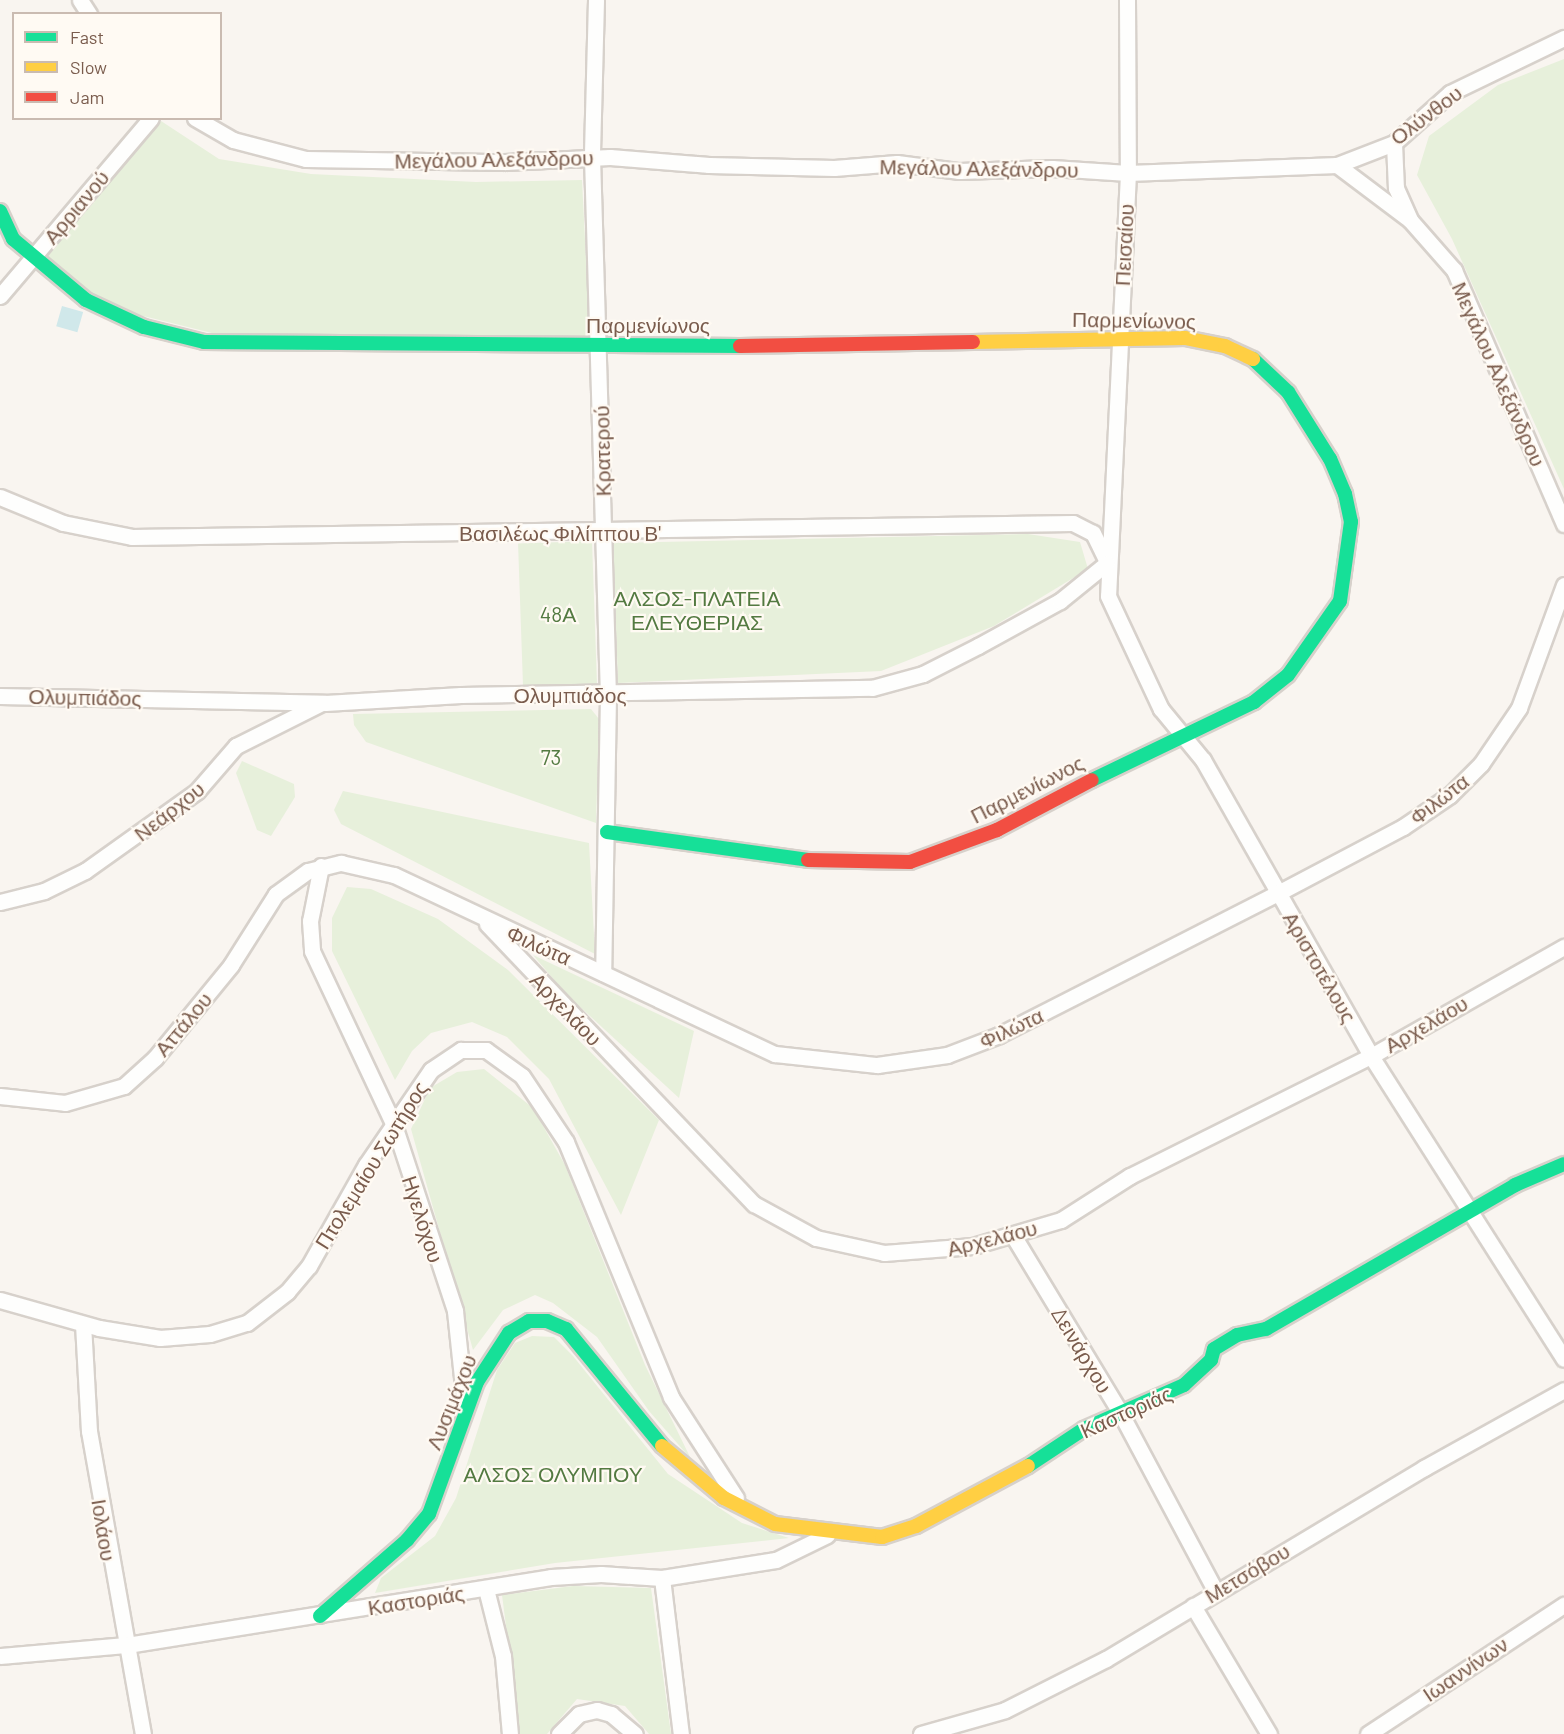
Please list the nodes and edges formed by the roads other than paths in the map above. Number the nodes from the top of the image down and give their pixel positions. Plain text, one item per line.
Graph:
1 (596, 0) edge
2 (1126, 0) edge
3 (1564, 38) edge
4 (1564, 45) edge
5 (1547, 48) junction
6 (149, 120) edge
7 (198, 120) edge
8 (1394, 143) junction
9 (592, 157) junction
10 (1336, 165) junction
11 (1128, 173) junction
12 (0, 211) edge
13 (1410, 220) junction
14 (32, 259) junction
15 (0, 296) edge
16 (1119, 337) junction
17 (601, 348) junction
18 (0, 497) edge
19 (1564, 524) edge
20 (603, 533) junction
21 (1107, 563) junction
22 (1564, 585) edge
23 (0, 696) edge
24 (608, 696) junction
25 (325, 703) junction
26 (1182, 734) junction
27 (607, 832) junction
28 (321, 866) junction
29 (1278, 893) junction
30 (0, 903) edge
31 (483, 919) junction
32 (1564, 947) edge
33 (603, 973) junction
34 (1371, 1056) junction
35 (0, 1096) edge
36 (394, 1125) junction
37 (1564, 1164) edge
38 (1469, 1211) junction
39 (1014, 1237) junction
40 (0, 1300) edge
41 (83, 1324) junction
42 (1564, 1359) edge
43 (1564, 1390) edge
44 (465, 1410) junction
45 (1121, 1414) junction
46 (746, 1510) junction
47 (827, 1535) junction
48 (662, 1578) junction
49 (486, 1589) junction
50 (1216, 1592) junction
51 (1193, 1605) junction
52 (1564, 1605) edge
53 (320, 1616) junction
54 (127, 1645) junction
55 (0, 1656) edge
56 (143, 1734) edge
57 (510, 1734) edge
58 (559, 1734) edge
59 (635, 1734) edge
60 (681, 1734) edge
61 (921, 1734) edge
62 (1269, 1734) edge
63 (1368, 1734) edge

1 - 9 street, Κρατερού
2 - 11 street, Πεισαίου
3 - 5 street, Ολύνθου
4 - 5 street, Ολύνθου
5 - 8 street, Ολύνθου
6 - 14 street, Αρριανού
7 - 9 street, Μεγάλου Αλεξάνδρου
8 - 10 street, Ολύνθου
8 - 13 street
9 - 11 street, Μεγάλου Αλεξάνδρου
9 - 17 street, Κρατερού
10 - 11 street, Μεγάλου Αλεξάνδρου
10 - 13 street, Μεγάλου Αλεξάνδρου
11 - 16 street, Πεισαίου
12 - 14 street, Παρμενίωνος
13 - 19 street, Μεγάλου Αλεξάνδρου
14 - 15 street, Αρριανού
14 - 17 street, Παρμενίωνος
16 - 17 street, Παρμενίωνος
16 - 21 street, Πεισαίου
16 - 26 street, Παρμενίωνος
17 - 20 street, Κρατερού
18 - 20 street, Βασιλέως Φιλίππου Β'
20 - 21 street, Βασιλέως Φιλίππου Β'
20 - 24 street, Κρατερού
21 - 24 street, Ολυμπιάδος
21 - 26 street, Αριστοτέλους
22 - 29 street, Φιλώτα
23 - 25 street, Ολυμπιάδος
24 - 25 street, Ολυμπιάδος
24 - 27 street, Κρατερού
25 - 30 street, Νεάρχου
26 - 27 street, Παρμενίωνος
26 - 29 street, Αριστοτέλους
27 - 33 street, Κρατερού
28 - 31 street, Φιλώτα
28 - 35 street, Αττάλου
28 - 36 street, Ηγελόχου
29 - 33 street, Φιλώτα
29 - 34 street, Αριστοτέλους
31 - 33 street, Φιλώτα
31 - 39 street, Αρχελάου
32 - 34 street, Αρχελάου
34 - 38 street, Αριστοτέλους
34 - 39 street, Αρχελάου
36 - 41 street, Πτολεμαίου Σωτήρος
36 - 44 street, Ηγελόχου
36 - 46 street, Πτολεμαίου Σωτήρος
37 - 38 street, Καστοριάς
38 - 42 street, Αριστοτέλους
38 - 45 street, Καστοριάς
39 - 45 street, Δεινάρχου
40 - 41 street, Πτολεμαίου Σωτήρος
41 - 54 street, Ιολάου
43 - 50 street, Μετσόβου
44 - 46 street, Λυσιμάχου
44 - 53 street, Λυσιμάχου
45 - 47 street, Καστοριάς
45 - 50 street, Δεινάρχου
46 - 47 street, Καστοριάς
47 - 48 street, Καστοριάς
48 - 49 street, Καστοριάς
48 - 60 street
49 - 53 street, Καστοριάς
49 - 57 street
50 - 51 street, Μετσόβου
51 - 61 street, Μετσόβου
51 - 62 street
52 - 63 street, Ιωαννίνων
53 - 54 street, Καστοριάς
54 - 55 street, Καστοριάς
54 - 56 street, Ιολάου
58 - 59 street

